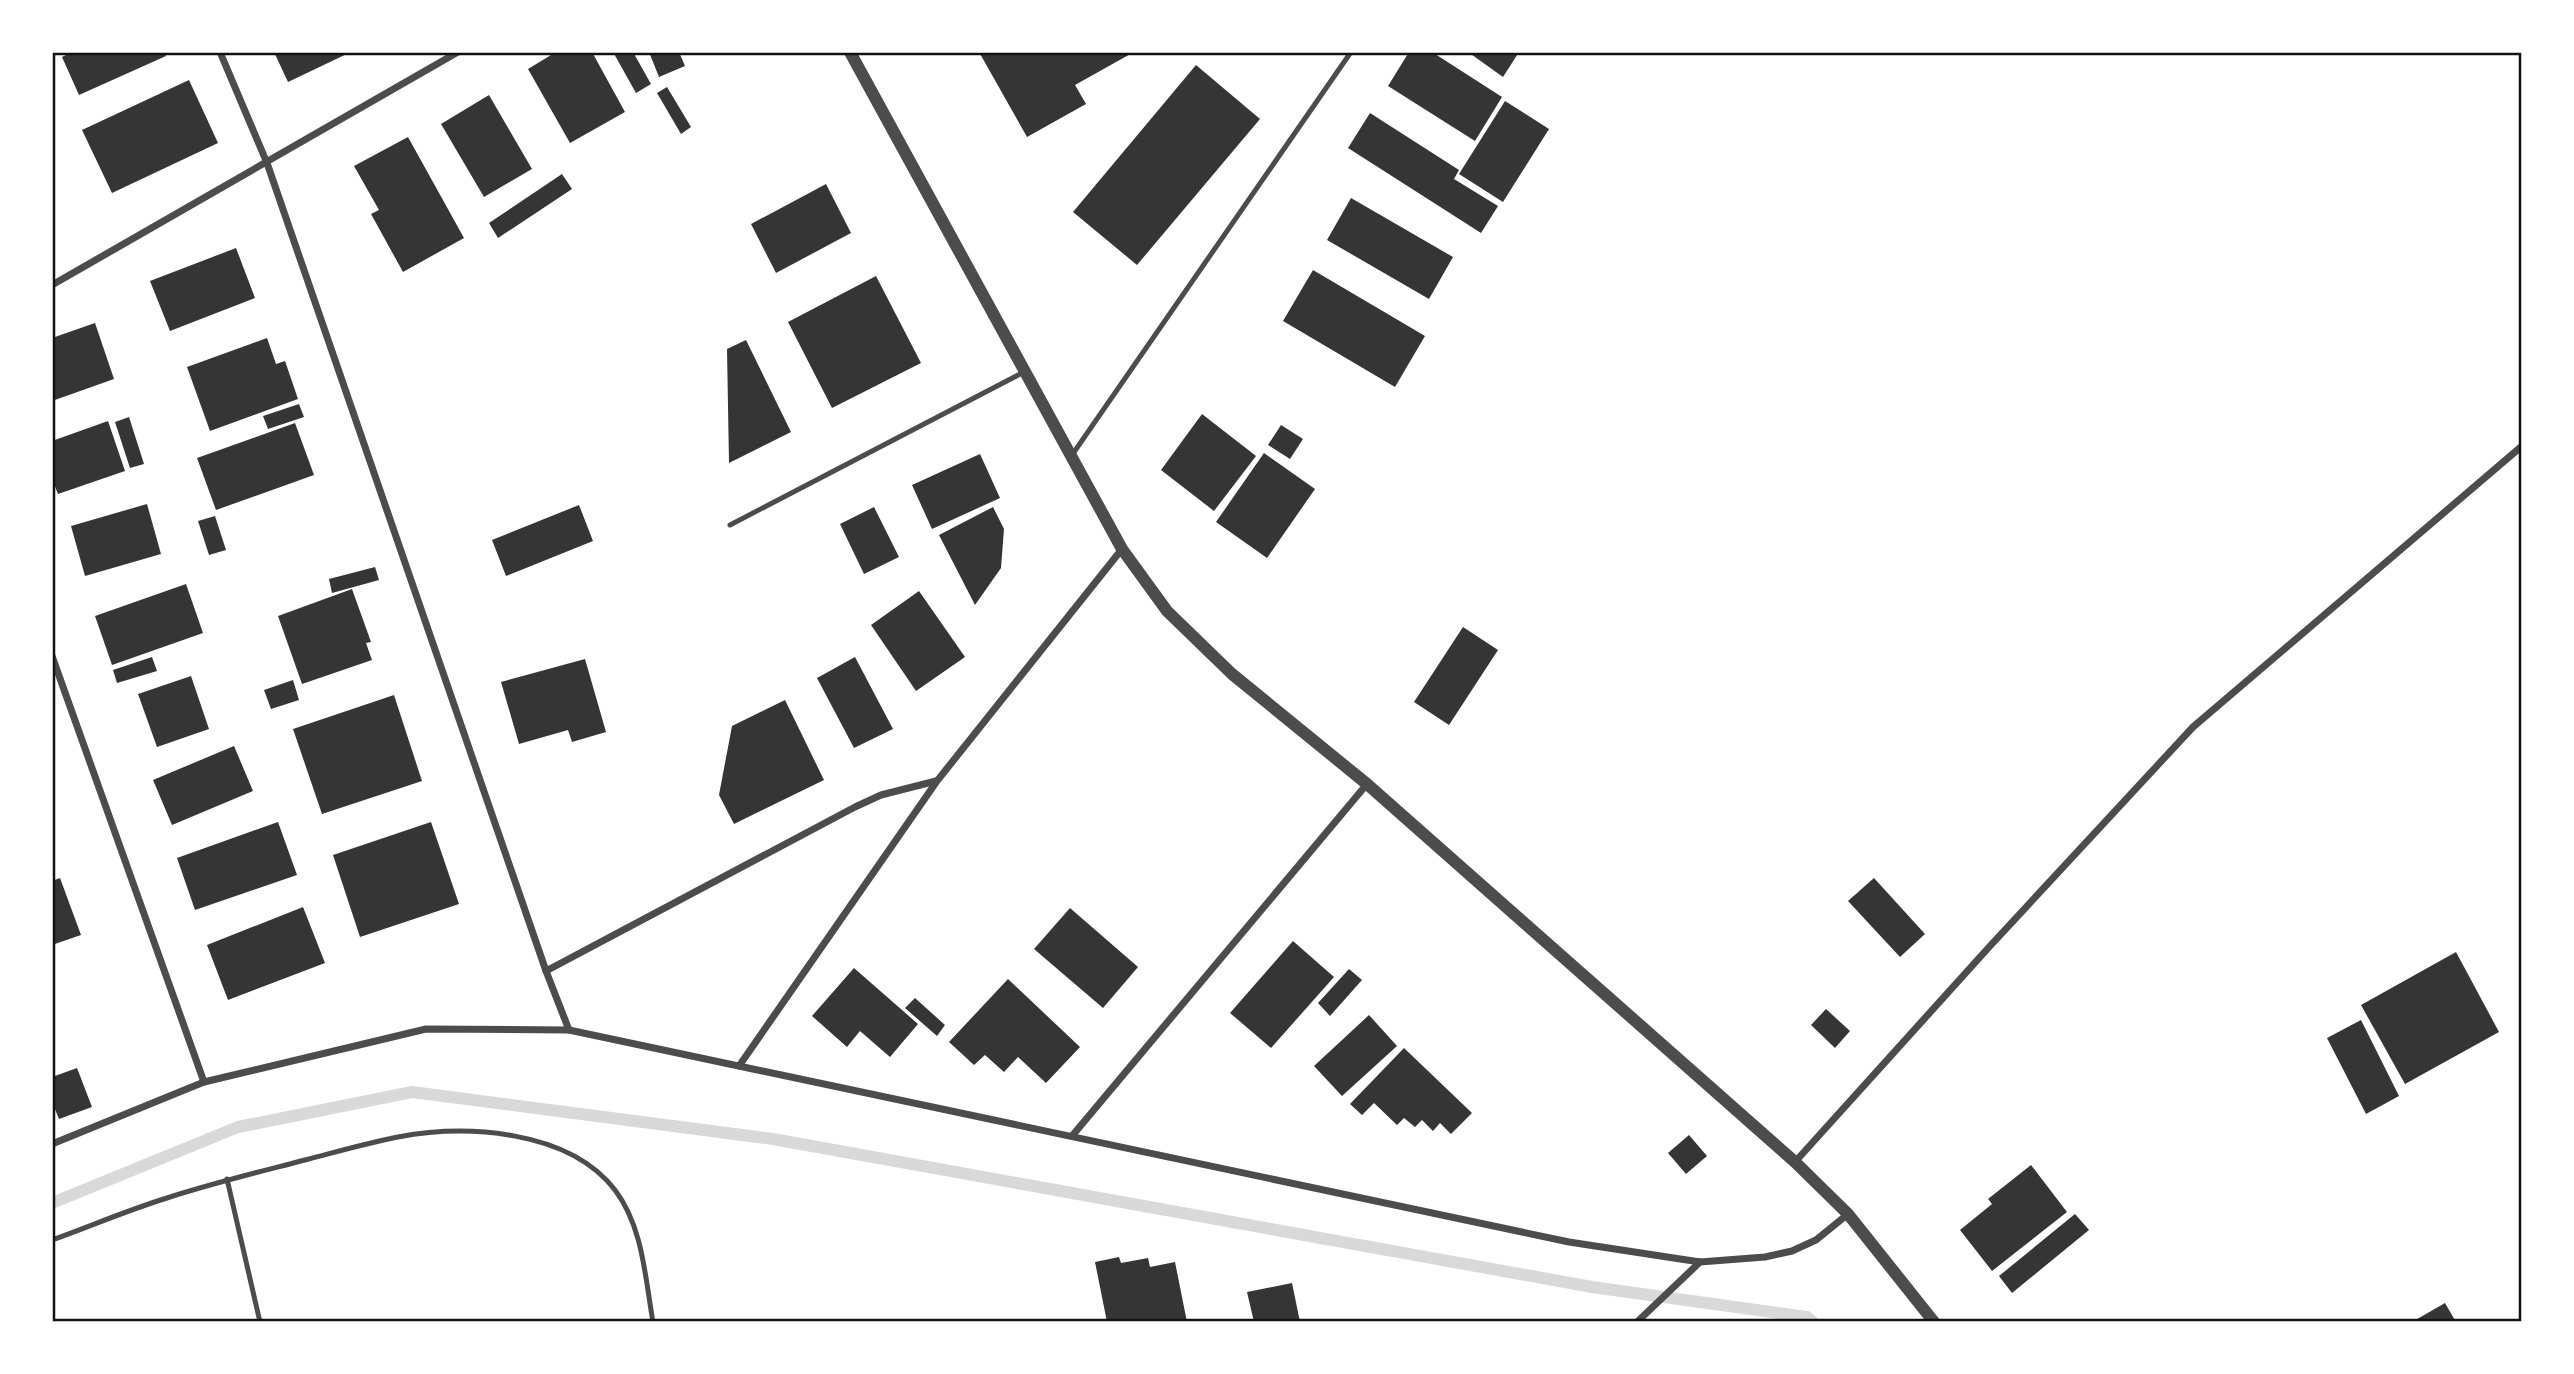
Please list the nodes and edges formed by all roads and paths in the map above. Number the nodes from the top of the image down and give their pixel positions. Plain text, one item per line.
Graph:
1 (220, 52) edge
2 (458, 52) edge
3 (850, 52) edge
4 (1351, 52) edge
5 (267, 163) junction
6 (52, 285) edge
7 (1024, 372) junction
8 (2522, 446) edge
9 (1070, 457) junction
10 (730, 524) dead end
11 (1122, 550) junction
12 (52, 656) edge
13 (937, 781) junction
14 (1367, 784) junction
15 (546, 971) junction
16 (569, 1030) junction
17 (739, 1066) junction
18 (204, 1083) junction
19 (1072, 1136) junction
20 (52, 1144) edge
21 (1795, 1162) junction
22 (227, 1180) junction
23 (1848, 1214) junction
24 (52, 1240) edge
25 (1700, 1262) junction
26 (260, 1321) edge
27 (653, 1321) edge
28 (1637, 1321) edge
29 (1934, 1321) edge

1 - 5 street
2 - 5 street
3 - 7 street
4 - 9 lane
5 - 6 street
5 - 15 street
7 - 9 street
7 - 10 lane
8 - 21 street
9 - 11 street
11 - 13 street
11 - 14 street
12 - 18 street
13 - 15 street
13 - 17 street
14 - 19 street
14 - 21 street
15 - 16 street
16 - 17 street
16 - 18 street
17 - 19 street
18 - 20 street
19 - 25 street
21 - 23 street
22 - 24 lane
22 - 26 lane
22 - 27 lane
23 - 25 street
23 - 29 street
25 - 28 street

